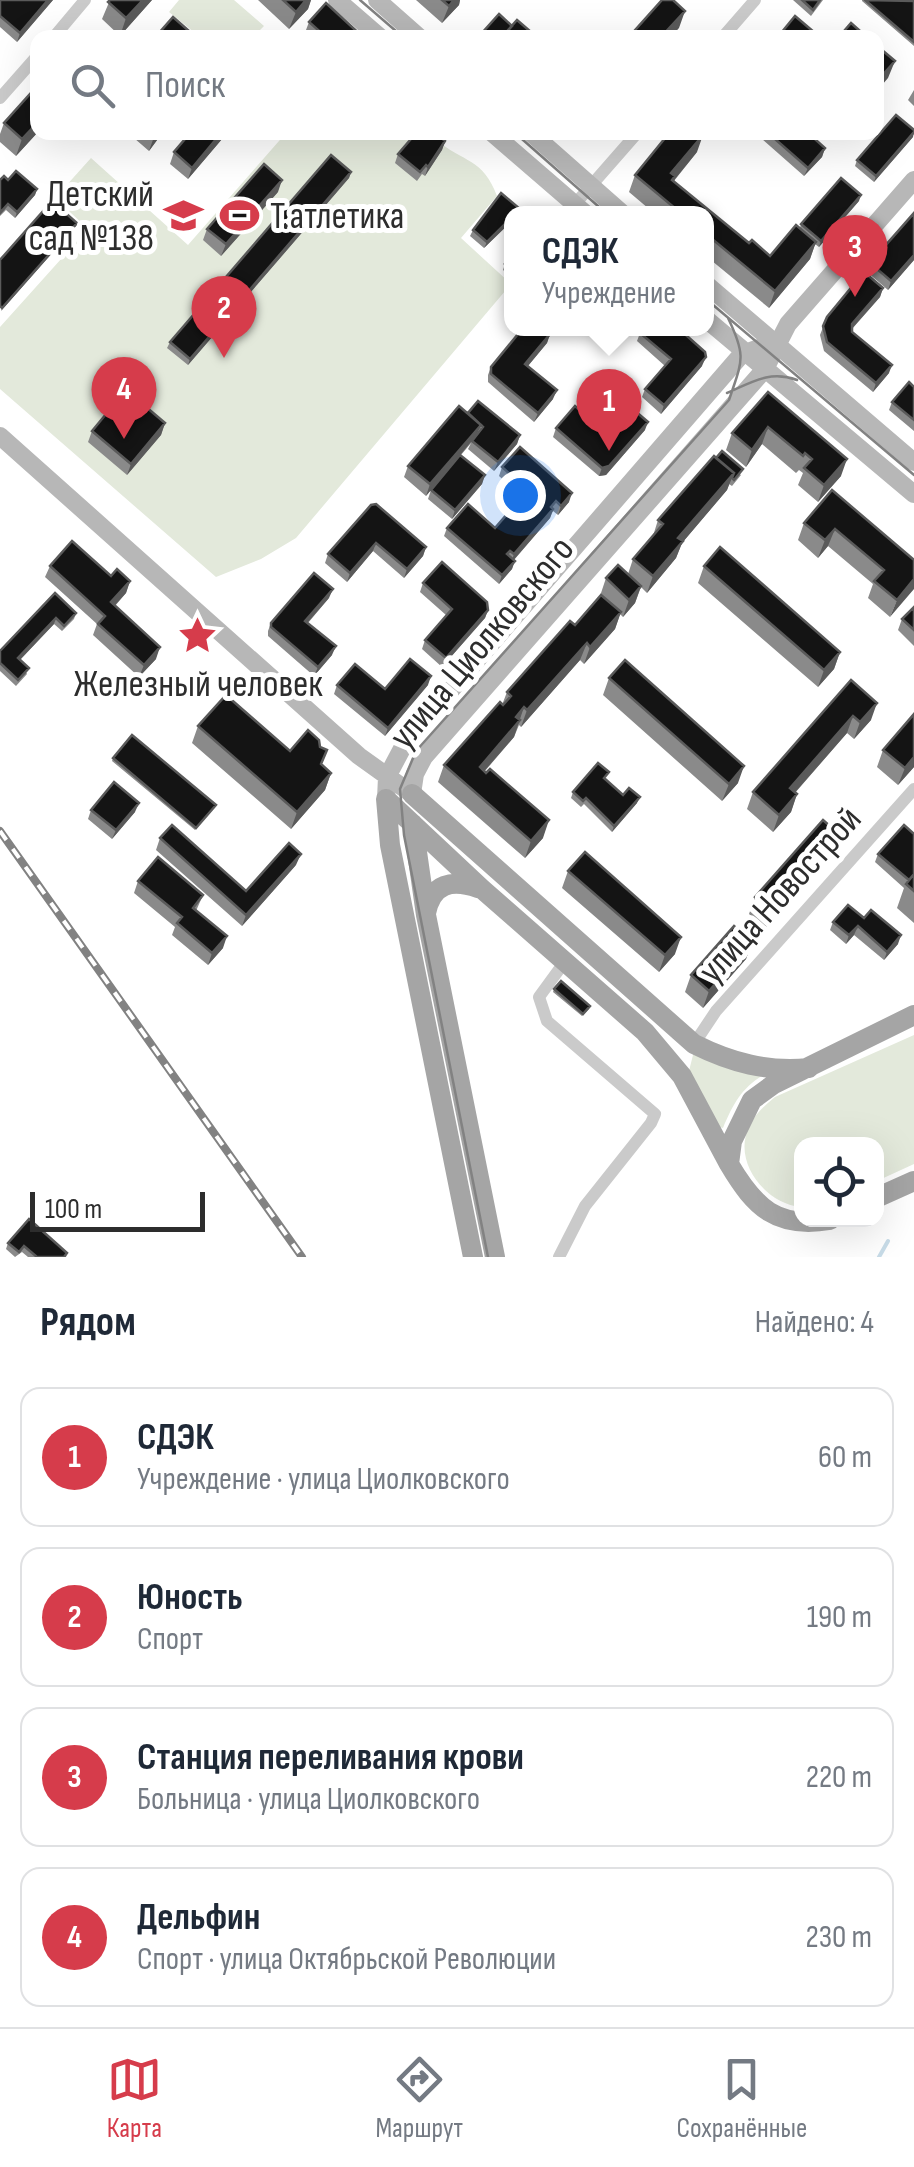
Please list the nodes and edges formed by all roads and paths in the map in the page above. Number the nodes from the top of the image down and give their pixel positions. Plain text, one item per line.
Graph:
1 (85, 0) edge
2 (337, 0) edge
3 (377, 0) edge
4 (754, 0) edge
5 (59, 30) edge
6 (372, 30) edge
7 (411, 30) edge
8 (729, 30) edge
9 (30, 64) edge
10 (0, 98) edge
11 (501, 140) edge
12 (539, 140) edge
13 (631, 140) edge
14 (914, 180) edge
15 (591, 186) junction
16 (577, 206) edge
17 (581, 206) edge
18 (614, 206) edge
19 (714, 291) edge
20 (714, 325) edge
21 (776, 342) junction
22 (744, 352) junction
23 (764, 369) junction
24 (0, 436) edge
25 (914, 462) edge
26 (914, 494) edge
27 (387, 788) junction
28 (914, 788) edge
29 (412, 794) junction
30 (413, 824) junction
31 (482, 888) junction
32 (426, 915) junction
33 (572, 952) junction
34 (908, 1022) edge
35 (694, 1044) junction
36 (809, 1068) junction
37 (729, 1164) junction
38 (914, 1181) edge
39 (884, 1194) edge
40 (794, 1222) edge
41 (473, 1257) edge
42 (495, 1257) edge
43 (559, 1257) edge

1 - 5 street
2 - 6 main road
3 - 7 main road
4 - 8 street
9 - 10 street
11 - 16 main road
12 - 15 main road
13 - 15 street
14 - 21 main road, улица Циолковского
15 - 17 street
15 - 18 main road
19 - 21 main road
20 - 22 main road
21 - 22 main road
21 - 23 main road, улица Циолковского
21 - 25 main road
22 - 23 main road
22 - 27 main road, улица Циолковского
23 - 26 main road
23 - 29 main road, улица Циолковского
24 - 27 main road
27 - 29 main road
27 - 30 main road
27 - 41 main road, улица Циолковского
28 - 35 street, улица Новострой
29 - 30 street, улица Циолковского
29 - 33 main road
30 - 31 main road
30 - 32 main road, улица Циолковского
31 - 32 main road
31 - 33 main road
32 - 42 main road, улица Циолковского
33 - 35 main road
33 - 37 main road
33 - 43 street
34 - 36 main road
35 - 36 main road
36 - 37 main road
37 - 40 main road
38 - 39 main road

